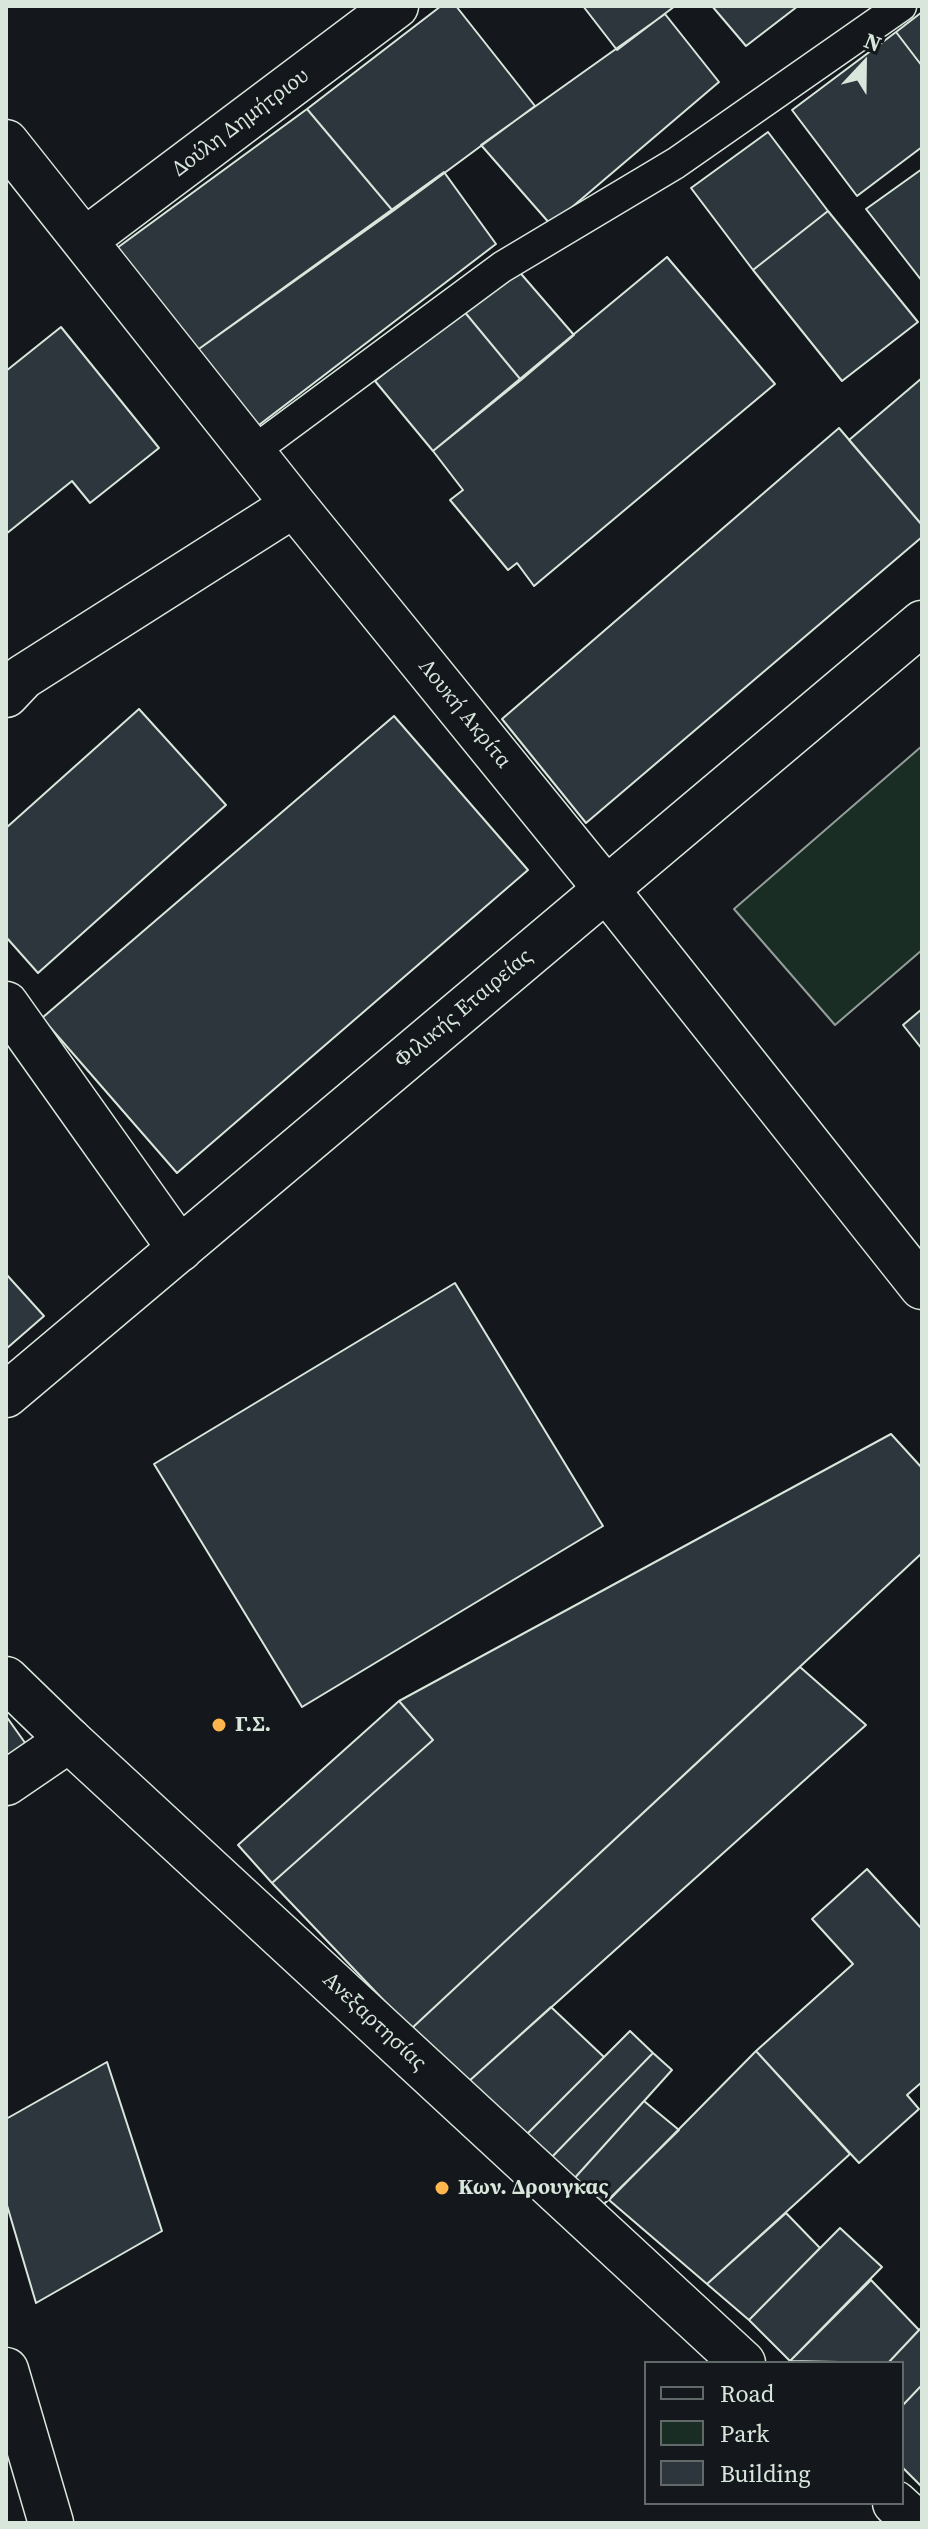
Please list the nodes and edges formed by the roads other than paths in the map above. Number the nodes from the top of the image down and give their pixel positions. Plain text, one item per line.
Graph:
1 (396, 6) edge
2 (901, 6) edge
3 (6, 142) edge
4 (85, 240) junction
5 (252, 452) junction
6 (294, 505) junction
7 (922, 623) edge
8 (12, 678) edge
9 (606, 889) junction
10 (6, 1004) edge
11 (180, 1249) junction
12 (922, 1287) edge
13 (6, 1395) edge
14 (6, 1679) edge
15 (69, 1740) junction
16 (6, 1783) edge
17 (741, 2361) edge
18 (6, 2370) edge
19 (897, 2505) edge
20 (51, 2523) edge
21 (917, 2523) edge

1 - 4 street, Δούλη Δημήτριου
2 - 5 lane
3 - 4 street, Λουκή Ακρίτα
4 - 5 street, Λουκή Ακρίτα
5 - 6 street, Λουκή Ακρίτα
6 - 8 street
6 - 9 street, Λουκή Ακρίτα
7 - 9 street, Φιλικής Εταιρείας
9 - 11 street, Φιλικής Εταιρείας
9 - 12 street, Λουκή Ακρίτα
10 - 11 street
11 - 13 street, Φιλικής Εταιρείας
14 - 15 street, Ανεξαρτησίας
15 - 16 street
15 - 17 street, Ανεξαρτησίας
18 - 20 street
19 - 21 street

